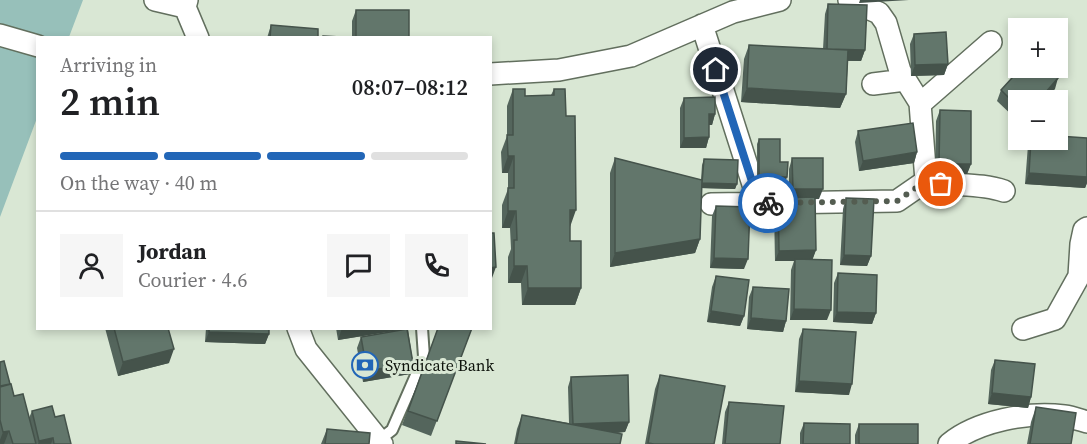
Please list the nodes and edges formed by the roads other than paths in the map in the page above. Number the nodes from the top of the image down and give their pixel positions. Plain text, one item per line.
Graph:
1 (155, 0) edge
2 (780, 0) edge
3 (849, 0) edge
4 (186, 4) edge
5 (702, 25) junction
6 (0, 35) edge
7 (197, 36) edge
8 (991, 42) dead end
9 (36, 45) edge
10 (492, 74) edge
11 (906, 80) junction
12 (873, 84) dead end
13 (920, 104) junction
14 (926, 181) junction
15 (1004, 191) dead end
16 (759, 203) junction
17 (711, 204) dead end
18 (1085, 241) edge
19 (1023, 329) dead end
20 (299, 330) edge
21 (422, 330) edge
22 (1087, 422) edge
23 (380, 442) edge
24 (949, 444) edge

1 - 4 street
2 - 5 street
3 - 11 street
4 - 7 street
5 - 10 street
5 - 16 street
6 - 9 street
8 - 13 street
11 - 12 street
11 - 13 street
13 - 14 street
14 - 15 street
14 - 16 street
16 - 17 street
18 - 19 street
20 - 23 street
21 - 23 lane
22 - 24 street

